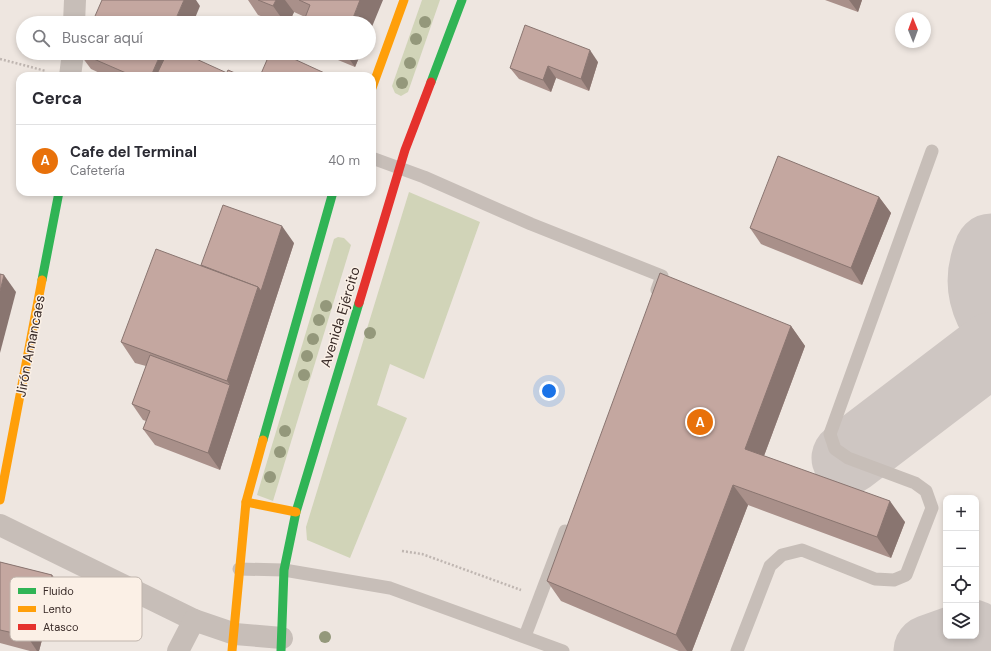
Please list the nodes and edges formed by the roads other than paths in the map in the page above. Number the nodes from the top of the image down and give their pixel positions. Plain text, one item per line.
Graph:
1 (75, 0) edge
2 (404, 0) edge
3 (462, 0) edge
4 (74, 16) edge
5 (69, 60) edge
6 (63, 72) edge
7 (376, 77) edge
8 (932, 152) dead end
9 (376, 159) edge
10 (400, 168) junction
11 (58, 196) edge
12 (333, 196) edge
13 (653, 299) edge
14 (0, 500) edge
15 (246, 502) junction
16 (296, 512) junction
17 (569, 523) edge
18 (0, 525) edge
19 (239, 569) junction
20 (284, 570) junction
21 (106, 577) edge
22 (142, 595) edge
23 (194, 620) junction
24 (525, 636) junction
25 (233, 642) edge
26 (282, 645) edge
27 (178, 651) edge
28 (563, 651) edge
29 (737, 651) edge

1 - 4 street
2 - 7 street
3 - 10 street, Avenida Ejército
5 - 6 street
8 - 29 lane
9 - 10 lane
10 - 13 lane
10 - 16 street, Avenida Ejército
11 - 14 street, Jirón Amancaes
12 - 15 street
15 - 16 street
15 - 19 street
16 - 20 street, Avenida Ejército
17 - 24 lane
18 - 21 street
19 - 20 lane
19 - 25 street
20 - 24 lane
20 - 26 street, Avenida Ejército
22 - 23 street
23 - 25 street
23 - 27 street
24 - 28 lane
25 - 26 street

